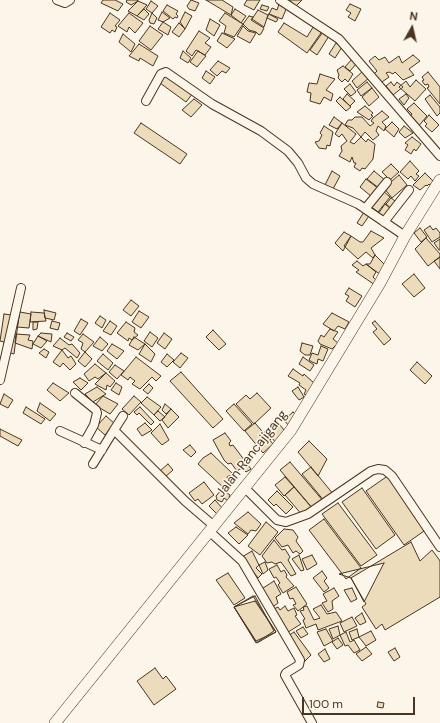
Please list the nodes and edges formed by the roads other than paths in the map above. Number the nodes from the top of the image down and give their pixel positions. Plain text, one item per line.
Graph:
1 (57, 0) edge
2 (70, 0) edge
3 (280, 0) edge
4 (146, 101) dead end
5 (440, 156) edge
6 (440, 180) edge
7 (387, 182) dead end
8 (409, 190) dead end
9 (365, 209) junction
10 (384, 222) junction
11 (405, 236) junction
12 (21, 288) dead end
13 (0, 380) edge
14 (75, 393) dead end
15 (123, 416) dead end
16 (114, 430) junction
17 (60, 431) dead end
18 (84, 442) junction
19 (102, 450) junction
20 (93, 464) dead end
21 (244, 487) junction
22 (212, 528) junction
23 (440, 545) edge
24 (55, 723) edge
25 (312, 723) edge

1 - 2 street
3 - 5 street
4 - 9 street
6 - 11 main road, Jalan Rancajigang
7 - 9 street
8 - 10 street
9 - 10 street
10 - 11 street
11 - 21 main road, Jalan Rancajigang
12 - 13 street
14 - 18 street
15 - 16 street
16 - 19 street
16 - 22 street
17 - 18 street
18 - 19 street
19 - 20 street
21 - 22 main road, Jalan Rancajigang
21 - 23 street
22 - 24 main road, Jalan Rancajigang
22 - 25 street

